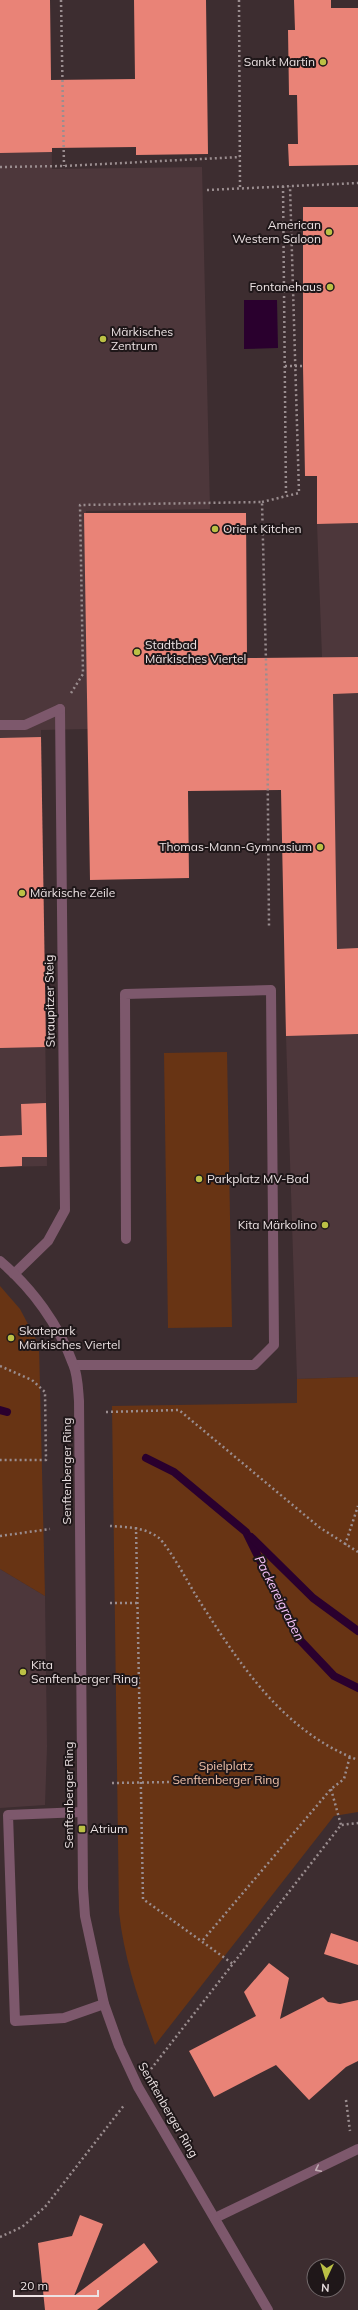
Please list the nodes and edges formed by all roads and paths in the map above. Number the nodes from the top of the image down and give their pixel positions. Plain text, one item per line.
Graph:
1 (61, 0) edge
2 (239, 0) edge
3 (240, 157) junction
4 (64, 166) junction
5 (0, 167) edge
6 (358, 183) edge
7 (283, 186) junction
8 (290, 186) junction
9 (240, 188) junction
10 (208, 190) dead end
11 (285, 366) junction
12 (295, 366) junction
13 (303, 366) dead end
14 (286, 496) junction
15 (262, 502) junction
16 (60, 709) junction
17 (0, 725) edge
18 (269, 926) dead end
19 (126, 1238) dead end
20 (0, 1261) edge
21 (14, 1274) junction
22 (74, 1365) junction
23 (0, 1366) edge
24 (106, 1412) dead end
25 (0, 1460) edge
26 (358, 1506) edge
27 (110, 1526) dead end
28 (136, 1527) junction
29 (50, 1529) dead end
30 (0, 1536) edge
31 (345, 1545) junction
32 (358, 1552) edge
33 (110, 1603) dead end
34 (137, 1603) junction
35 (350, 1756) junction
36 (358, 1760) edge
37 (173, 1782) dead end
38 (112, 1783) dead end
39 (141, 1783) junction
40 (331, 1789) junction
41 (82, 1812) junction
42 (358, 1822) edge
43 (341, 1825) junction
44 (203, 1940) junction
45 (233, 1964) junction
46 (104, 2004) junction
47 (152, 2068) dead end
48 (346, 2100) dead end
49 (126, 2102) dead end
50 (355, 2151) edge
51 (216, 2218) junction
52 (0, 2237) edge
53 (268, 2310) edge

1 - 4 path
2 - 3 path
3 - 4 path
3 - 9 path
4 - 5 path
6 - 8 path
7 - 8 path
7 - 9 path
7 - 11 path
8 - 12 path
9 - 10 path
11 - 12 path
11 - 14 path
12 - 13 path
12 - 14 path
14 - 15 path
15 - 16 path
15 - 18 path
16 - 17 street
16 - 21 street, Straupitzer Steig
19 - 22 street
20 - 21 street, Senftenberger Ring
21 - 22 street, Senftenberger Ring
22 - 41 street, Senftenberger Ring
23 - 25 path
24 - 31 path
26 - 31 path
27 - 28 path
28 - 34 path
28 - 35 path
29 - 30 path
31 - 32 path
33 - 34 path
34 - 39 path
35 - 36 path
35 - 40 path
37 - 39 path
38 - 39 path
39 - 44 path
40 - 43 path
40 - 44 path
41 - 46 street, Senftenberger Ring
41 - 46 street
42 - 43 path
43 - 45 path
44 - 45 path
45 - 47 path
46 - 51 street, Senftenberger Ring
48 - 50 path
49 - 52 path
50 -> 51 street
51 - 53 street, Senftenberger Ring

